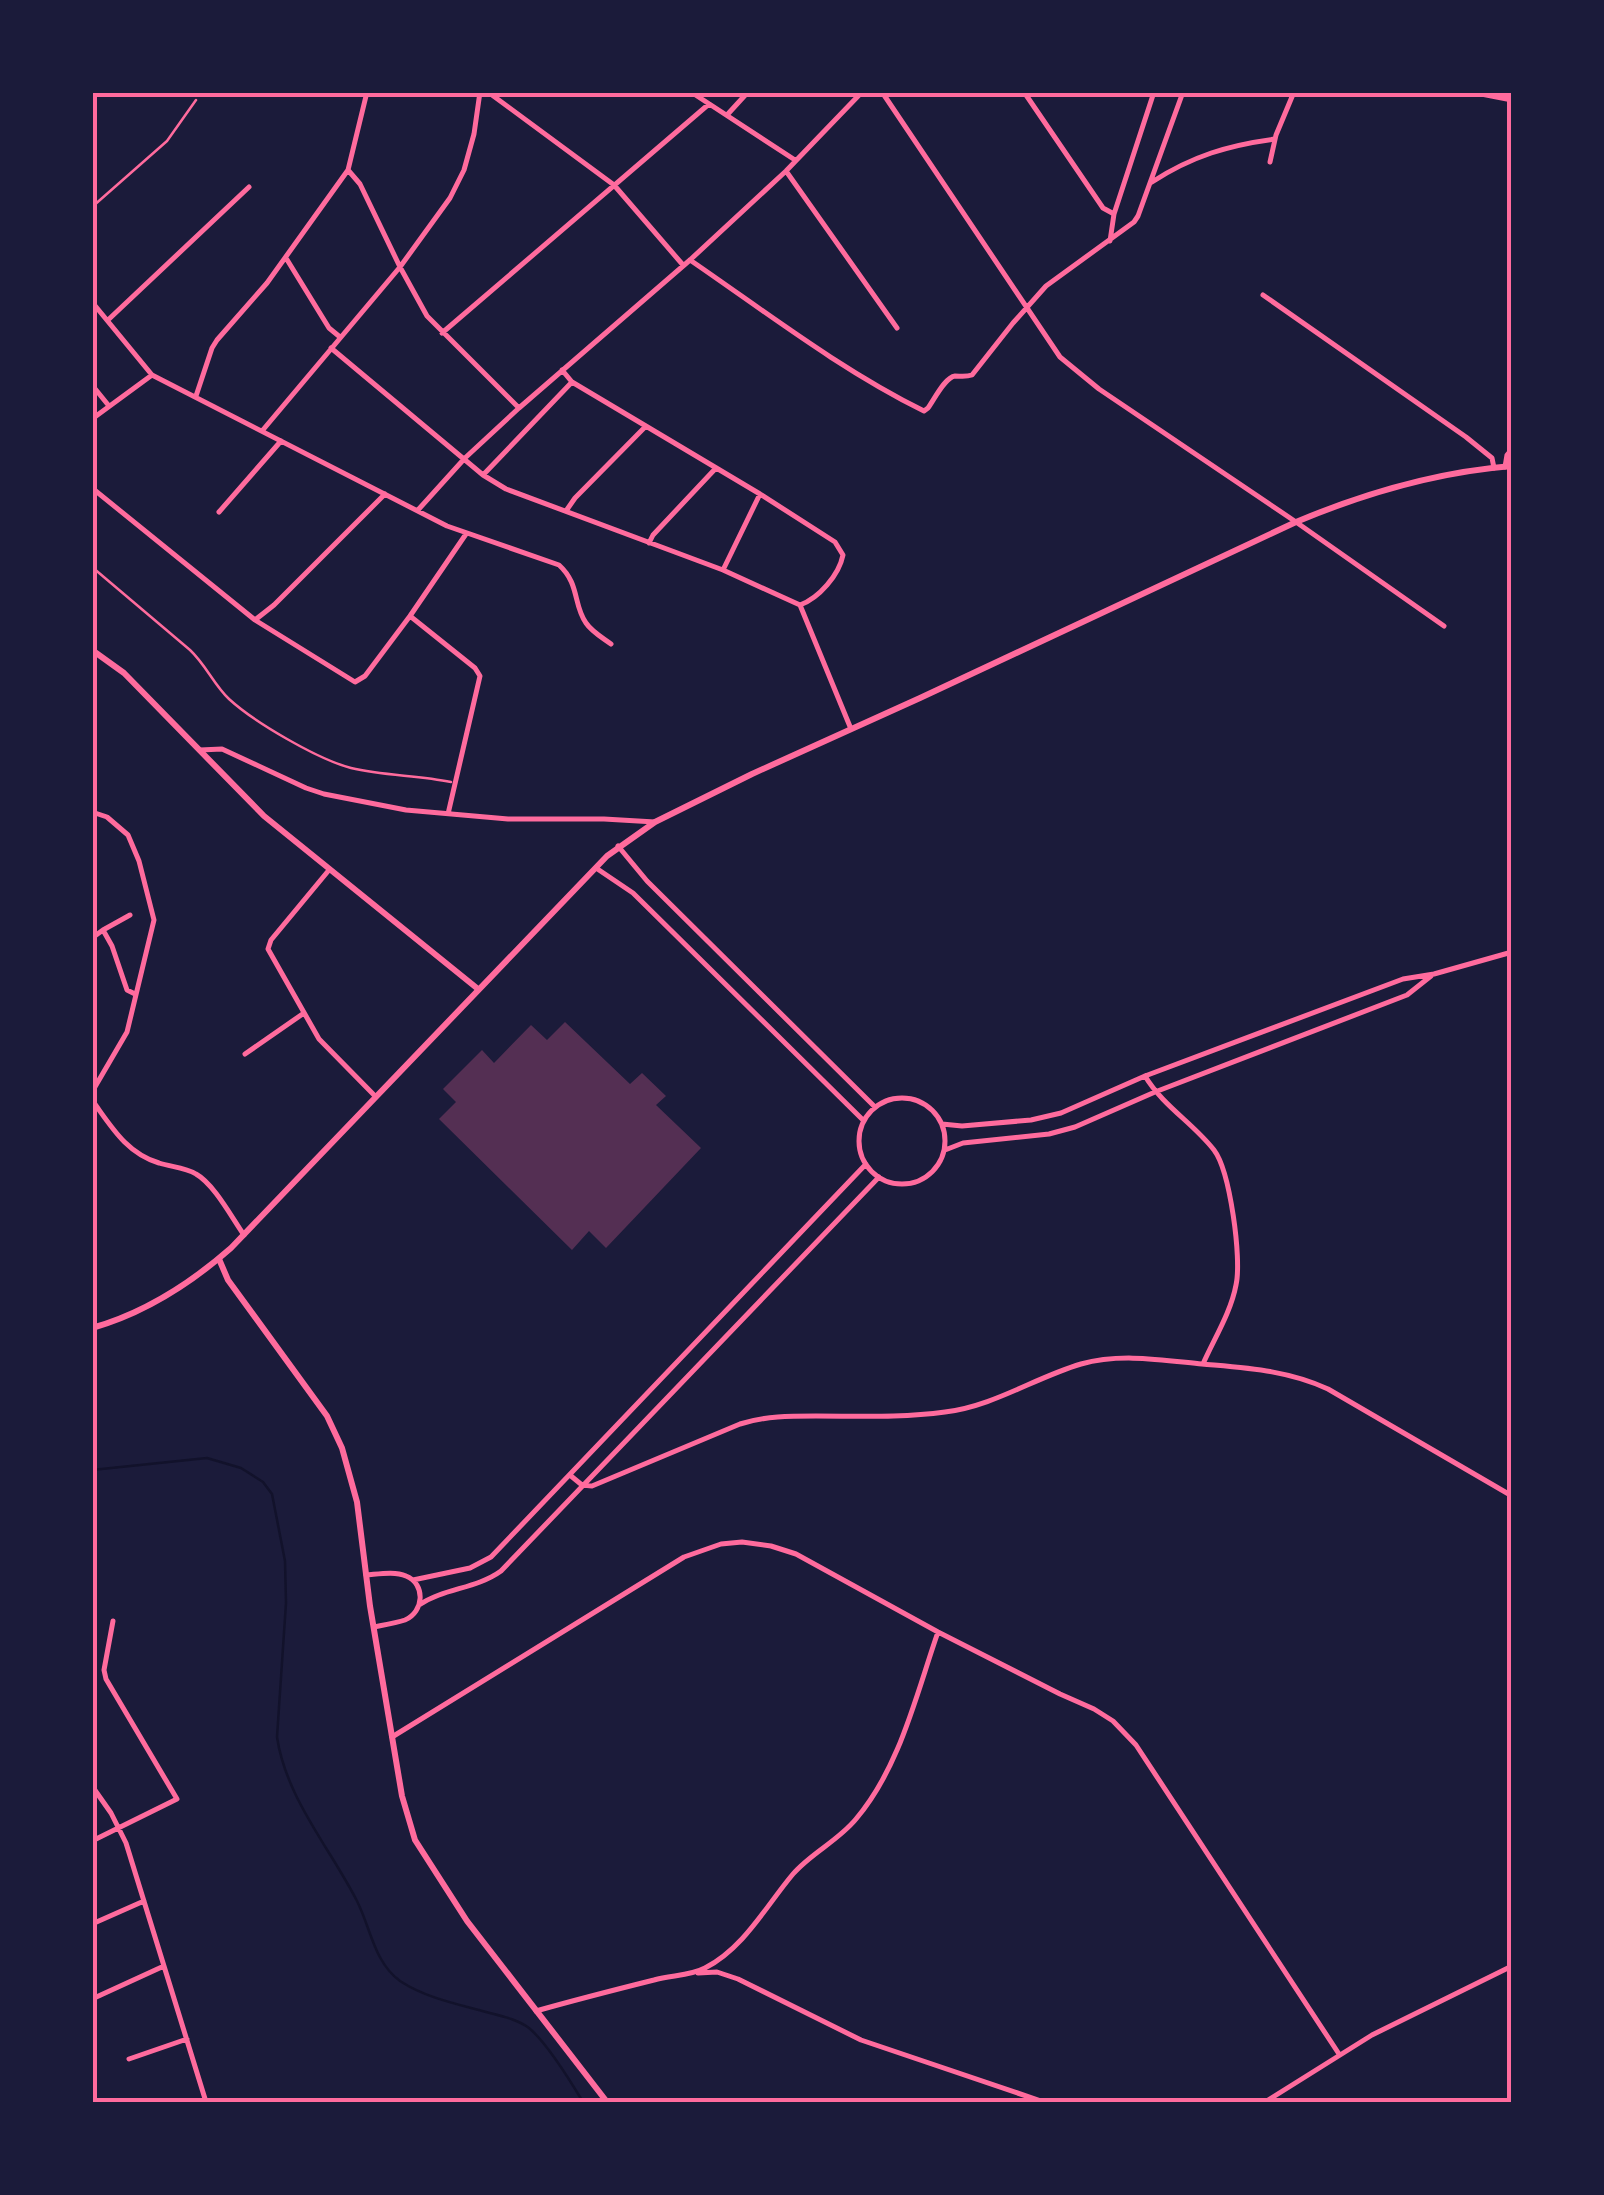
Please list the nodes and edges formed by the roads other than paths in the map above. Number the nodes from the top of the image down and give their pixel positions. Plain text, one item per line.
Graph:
1 (367, 92) edge
2 (484, 92) edge
3 (691, 92) edge
4 (748, 92) edge
5 (862, 92) edge
6 (882, 92) edge
7 (1024, 92) edge
8 (1154, 92) edge
9 (1183, 92) edge
10 (1294, 92) edge
11 (1471, 92) edge
12 (196, 100) dead end
13 (1512, 100) edge
14 (708, 104) junction
15 (727, 115) junction
16 (1275, 138) junction
17 (795, 160) junction
18 (1270, 162) dead end
19 (348, 170) junction
20 (786, 171) junction
21 (1150, 184) junction
22 (614, 185) junction
23 (249, 187) dead end
24 (92, 207) edge
25 (1114, 214) junction
26 (1110, 240) junction
27 (286, 258) junction
28 (690, 260) junction
29 (683, 265) junction
30 (400, 267) junction
31 (1262, 295) dead end
32 (92, 302) edge
33 (1026, 308) junction
34 (108, 320) junction
35 (896, 328) dead end
36 (442, 333) junction
37 (340, 338) junction
38 (331, 348) junction
39 (562, 370) junction
40 (152, 375) junction
41 (572, 382) junction
42 (92, 385) edge
43 (196, 396) junction
44 (109, 406) junction
45 (519, 408) junction
46 (92, 419) edge
47 (646, 426) junction
48 (262, 431) junction
49 (282, 441) junction
50 (1512, 449) edge
51 (465, 458) junction
52 (1508, 466) edge
53 (716, 468) junction
54 (1494, 468) junction
55 (483, 474) junction
56 (92, 488) edge
57 (384, 494) junction
58 (760, 494) junction
59 (418, 510) junction
60 (566, 511) junction
61 (219, 512) dead end
62 (1296, 522) junction
63 (466, 534) junction
64 (649, 542) junction
65 (92, 567) edge
66 (723, 570) junction
67 (800, 604) junction
68 (410, 616) junction
69 (255, 620) junction
70 (1444, 626) dead end
71 (612, 644) dead end
72 (92, 650) edge
73 (851, 729) junction
74 (198, 750) junction
75 (454, 783) junction
76 (92, 812) edge
77 (448, 814) junction
78 (655, 822) junction
79 (618, 846) junction
80 (596, 868) junction
81 (329, 870) junction
82 (130, 916) dead end
83 (103, 930) junction
84 (94, 935) edge
85 (1512, 952) edge
86 (1434, 974) junction
87 (478, 989) junction
88 (136, 994) junction
89 (304, 1013) junction
90 (245, 1054) dead end
91 (1146, 1076) junction
92 (92, 1092) edge
93 (1155, 1092) junction
94 (375, 1096) junction
95 (92, 1100) edge
96 (875, 1107) junction
97 (864, 1121) junction
98 (942, 1124) junction
99 (944, 1150) junction
100 (866, 1164) junction
101 (879, 1177) junction
102 (244, 1235) junction
103 (218, 1259) junction
104 (92, 1328) edge
105 (1203, 1364) junction
106 (570, 1476) junction
107 (582, 1486) junction
108 (1512, 1496) edge
109 (366, 1574) junction
110 (413, 1580) junction
111 (419, 1606) junction
112 (113, 1622) dead end
113 (374, 1627) junction
114 (938, 1632) junction
115 (392, 1737) junction
116 (92, 1786) edge
117 (119, 1829) junction
118 (92, 1841) edge
119 (144, 1901) junction
120 (92, 1924) edge
121 (164, 1966) junction
122 (1512, 1966) edge
123 (694, 1973) junction
124 (92, 1999) edge
125 (536, 2011) junction
126 (186, 2039) junction
127 (1338, 2054) junction
128 (129, 2059) dead end
129 (206, 2102) edge
130 (607, 2102) edge
131 (1044, 2102) edge
132 (1265, 2102) edge

1 - 19 street
2 - 22 street
2 - 30 street
3 - 14 street
4 - 15 street
5 - 17 street
6 - 33 street
7 - 25 street
8 - 25 street
9 - 21 street
10 - 16 street
11 - 13 street
12 - 24 lane
14 - 15 street
14 - 22 street
15 - 17 street
16 - 18 street
16 - 21 street
17 - 20 street
19 - 27 street
19 - 30 street
20 - 28 street
20 - 35 street
21 - 26 street
22 - 29 street
22 - 36 street
23 - 34 street
25 - 26 street
26 - 33 street
27 - 37 street
27 - 43 street
28 - 29 street
28 - 33 street
29 - 39 street
30 - 36 street
30 - 37 street
31 - 54 street
32 - 34 street
33 - 62 street
34 - 40 street
36 - 45 street
37 - 38 street
38 - 48 street
38 - 51 street
39 - 41 street
39 - 45 street
40 - 43 street
40 - 44 street
41 - 47 street
41 - 55 street
42 - 44 street
43 - 48 street
44 - 46 street
45 - 51 street
47 - 53 street
47 - 60 street
48 - 49 street
49 - 57 street
49 - 61 street
50 - 52 street
51 - 55 street
51 - 59 street
52 - 54 main road
53 - 58 street
53 - 64 street
54 - 62 main road
55 - 60 street
56 - 69 street
57 - 59 street
57 - 69 street
58 - 66 street
58 - 67 street
59 - 63 street
60 - 64 street
62 - 70 street
62 - 73 main road
63 - 68 street
63 - 71 street
64 - 66 street
65 - 75 lane
66 - 67 street
67 - 73 street
68 - 69 street
68 - 75 street
72 - 74 main road
73 - 78 main road
74 - 77 street
74 - 81 main road
75 - 77 street
76 - 88 street
77 - 78 street
78 - 79 main road
79 - 80 main road
79 - 96 street
80 - 87 main road
80 - 97 street
81 - 87 main road
81 - 89 street
82 - 83 street
83 - 84 street
83 - 88 street
85 - 86 street
86 - 91 street
86 - 93 street
87 - 94 main road
88 - 92 street
89 - 90 street
89 - 94 street
91 - 93 street
91 - 98 street
93 - 99 street
93 - 105 street
94 - 102 main road
95 - 102 street
96 - 97 street
96 - 98 street
97 - 100 street
98 - 99 street
99 - 101 street
100 - 101 street
100 - 106 street
101 - 107 street
102 - 103 main road
103 - 104 main road
103 - 109 main road
105 - 107 street
105 - 108 street
106 - 107 street
106 - 110 street
107 - 111 street
109 - 110 street
109 - 113 main road
110 - 111 street
111 - 113 street
112 - 117 street
113 - 115 main road
114 - 115 street
114 - 123 street
114 - 127 street
115 - 125 main road
116 - 117 street
117 - 118 street
117 - 119 street
119 - 120 street
119 - 121 street
121 - 124 street
121 - 126 street
122 - 127 street
123 - 125 street
123 - 131 street
125 - 130 main road
126 - 128 street
126 - 129 street
127 - 132 street

